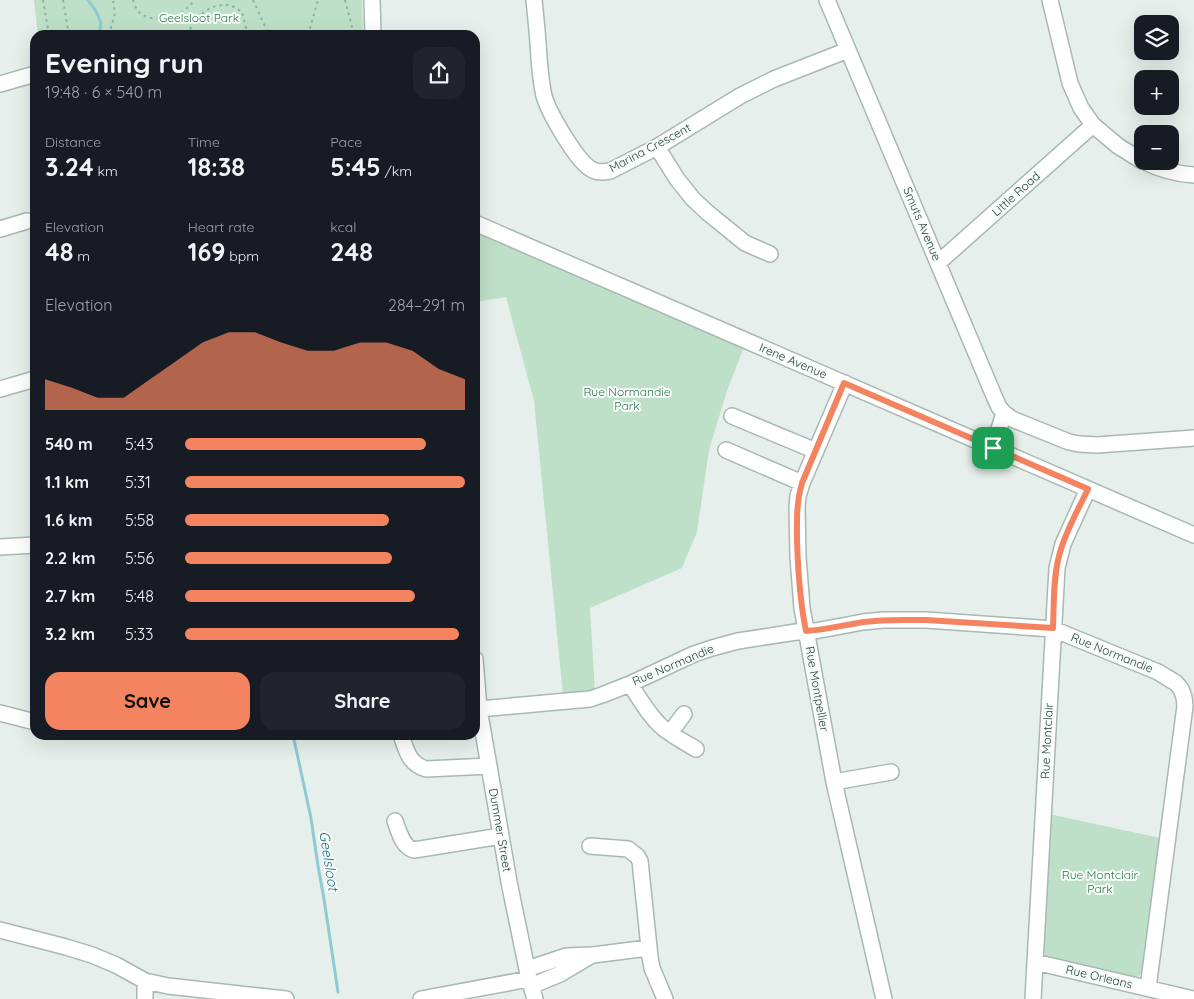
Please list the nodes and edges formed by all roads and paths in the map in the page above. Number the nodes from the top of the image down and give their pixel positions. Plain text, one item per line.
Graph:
1 (43, 0) edge
2 (63, 0) edge
3 (113, 0) edge
4 (133, 0) edge
5 (195, 0) edge
6 (253, 0) edge
7 (318, 0) edge
8 (345, 0) edge
9 (372, 0) edge
10 (534, 0) edge
11 (827, 0) edge
12 (1054, 3) edge
13 (48, 30) edge
14 (68, 30) edge
15 (110, 30) edge
16 (190, 30) edge
17 (246, 30) edge
18 (267, 30) edge
19 (309, 30) edge
20 (353, 30) edge
21 (373, 30) edge
22 (848, 50) junction
23 (30, 75) edge
24 (0, 84) edge
25 (1093, 125) junction
26 (657, 147) junction
27 (1134, 156) edge
28 (1164, 170) edge
29 (1194, 175) edge
30 (27, 221) dead end
31 (480, 225) edge
32 (0, 228) edge
33 (770, 254) dead end
34 (938, 263) junction
35 (30, 380) edge
36 (844, 383) junction
37 (0, 389) edge
38 (1004, 413) junction
39 (732, 416) dead end
40 (1194, 438) edge
41 (993, 448) junction
42 (726, 450) dead end
43 (816, 451) junction
44 (802, 483) junction
45 (1088, 489) junction
46 (1194, 535) edge
47 (30, 545) edge
48 (0, 547) edge
49 (1053, 628) junction
50 (806, 631) junction
51 (630, 684) junction
52 (480, 709) edge
53 (0, 713) edge
54 (684, 714) dead end
55 (480, 715) edge
56 (30, 721) edge
57 (670, 733) junction
58 (403, 740) edge
59 (696, 749) dead end
60 (489, 766) junction
61 (891, 772) dead end
62 (834, 782) junction
63 (395, 821) dead end
64 (501, 836) junction
65 (590, 846) dead end
66 (0, 930) edge
67 (648, 948) junction
68 (1035, 962) junction
69 (145, 981) junction
70 (531, 983) edge
71 (1148, 988) junction
72 (145, 999) edge
73 (286, 999) edge
74 (421, 999) edge
75 (665, 999) edge
76 (884, 999) edge
77 (1033, 999) edge
78 (1193, 999) edge

1 - 13 path
2 - 14 path
3 - 15 path
4 - 5 path
6 - 18 path
7 - 19 path
8 - 20 path
9 - 21 street
10 - 26 street, Marina Crescent
11 - 22 street, Smuts Avenue
12 - 25 street
16 - 17 path
22 - 26 street, Marina Crescent
22 - 34 street, Smuts Avenue
23 - 24 street
25 - 27 street
25 - 34 street, Little Road
26 - 33 street
28 - 29 street
30 - 32 street
31 - 36 street, Irene Avenue
34 - 38 street, Smuts Avenue
35 - 37 street
36 - 41 street, Irene Avenue
36 - 43 street, Rue Montpellier
38 - 40 street
38 - 41 street
39 - 43 street
41 - 45 street, Irene Avenue
42 - 44 street
43 - 44 street, Rue Montpellier
44 - 50 street, Rue Montpellier
45 - 46 street, Irene Avenue
45 - 49 street, Rue Montclair
47 - 48 street
49 - 50 street, Rue Normandie
49 - 68 street, Rue Montclair
49 - 71 street, Rue Normandie
50 - 51 street, Rue Normandie
50 - 62 street, Rue Montpellier
51 - 52 street, Rue Normandie
51 - 57 street
53 - 56 street
54 - 57 street
55 - 60 street, Dummer Street
57 - 59 street
58 - 60 street
60 - 64 street, Dummer Street
61 - 62 street
62 - 76 street, Rue Montpellier
63 - 64 street
64 - 70 street, Dummer Street
65 - 67 street
66 - 69 street
67 - 70 street
67 - 75 street
68 - 71 street, Rue Orleans
68 - 77 street, Rue Montclair
69 - 72 street
69 - 73 street
70 - 74 street
71 - 78 street, Rue Orleans

